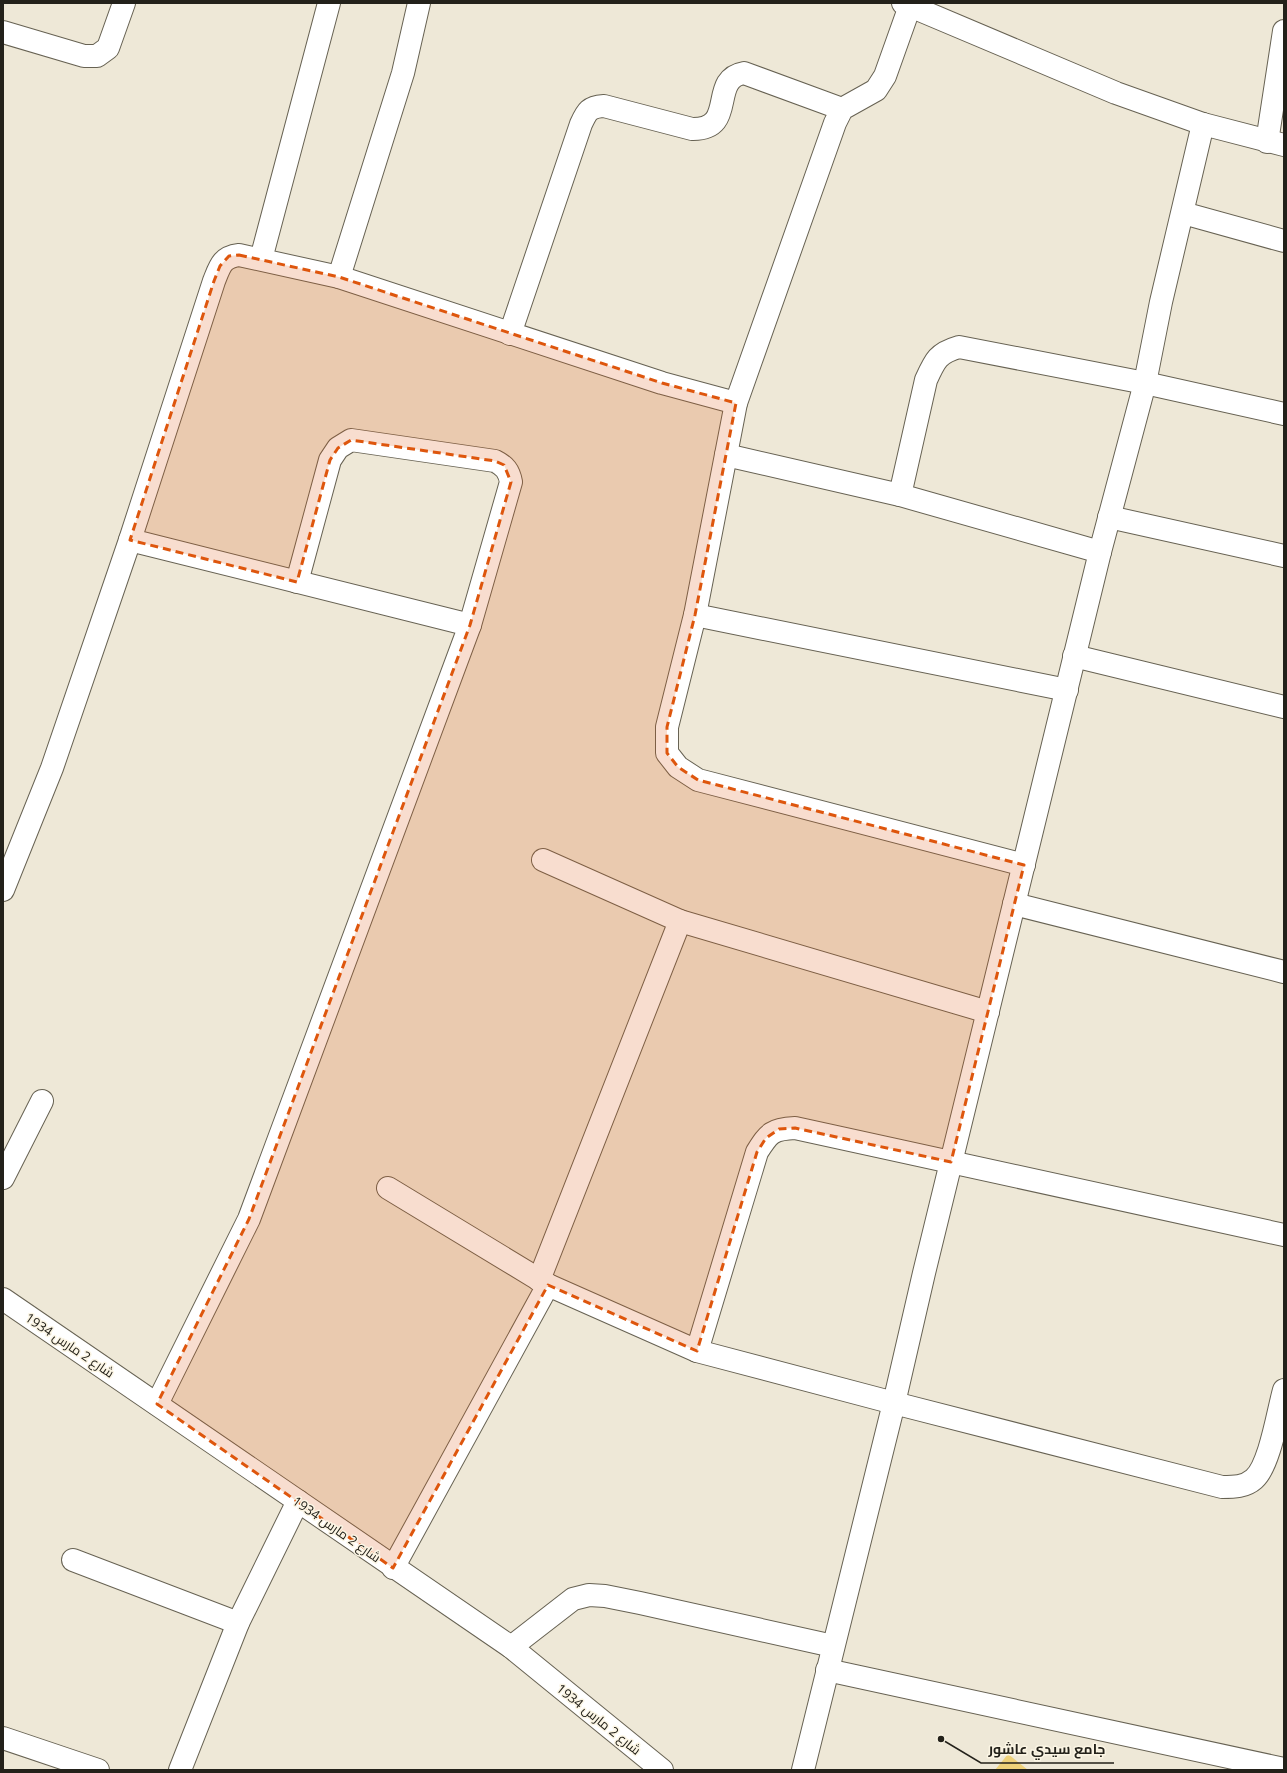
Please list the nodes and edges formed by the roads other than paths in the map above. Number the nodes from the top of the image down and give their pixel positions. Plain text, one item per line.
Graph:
1 (124, 3) edge
2 (328, 3) edge
3 (419, 3) edge
4 (908, 4) edge
5 (1284, 31) edge
6 (3, 32) edge
7 (842, 109) junction
8 (1203, 124) junction
9 (1276, 143) edge
10 (1183, 213) junction
11 (1284, 241) edge
12 (261, 259) junction
13 (339, 277) junction
14 (510, 334) junction
15 (1145, 383) junction
16 (736, 404) junction
17 (1284, 414) edge
18 (726, 455) junction
19 (900, 495) junction
20 (1109, 517) junction
21 (130, 540) junction
22 (1100, 552) junction
23 (1284, 556) edge
24 (297, 582) junction
25 (696, 615) junction
26 (470, 625) junction
27 (1074, 656) junction
28 (1067, 690) junction
29 (1284, 707) edge
30 (543, 860) dead end
31 (1024, 865) junction
32 (3, 890) edge
33 (1014, 904) junction
34 (680, 921) junction
35 (1284, 972) edge
36 (988, 1012) junction
37 (42, 1101) dead end
38 (951, 1162) junction
39 (3, 1178) edge
40 (388, 1188) dead end
41 (1284, 1235) edge
42 (544, 1282) junction
43 (3, 1299) edge
44 (697, 1351) junction
45 (1284, 1390) edge
46 (894, 1403) junction
47 (157, 1404) junction
48 (298, 1501) junction
49 (73, 1560) dead end
50 (393, 1568) junction
51 (238, 1623) junction
52 (833, 1646) junction
53 (511, 1647) junction
54 (827, 1670) junction
55 (3, 1738) edge
56 (649, 1766) edge
57 (98, 1770) edge
58 (180, 1770) edge
59 (802, 1770) edge
60 (1284, 1770) edge

1 - 6 street
2 - 12 street
3 - 13 street
4 - 7 street
4 - 8 street
5 - 9 street
7 - 14 street
7 - 16 street
8 - 9 street
8 - 10 street
10 - 11 street
10 - 15 street
12 - 13 street
12 - 21 street
13 - 14 street
14 - 16 street
15 - 17 street
15 - 19 street
15 - 20 street
16 - 18 street
18 - 19 street
18 - 25 street
19 - 22 street
20 - 22 street
20 - 23 street
21 - 24 street
21 - 32 street
22 - 27 street
24 - 26 street
24 - 26 street
25 - 28 street
25 - 31 street
26 - 47 street
27 - 28 street
27 - 29 street
28 - 31 street
30 - 34 street
31 - 33 street
33 - 35 street
33 - 36 street
34 - 36 street
34 - 42 street
36 - 38 street
37 - 39 street
38 - 41 street
38 - 44 street
38 - 46 street
40 - 42 street
42 - 44 street
42 - 50 street
43 - 47 street, شارع 2 مارس 1934
44 - 46 street
45 - 46 street
46 - 52 street
47 - 48 street, شارع 2 مارس 1934
48 - 50 street, شارع 2 مارس 1934
48 - 51 street
49 - 51 street
50 - 53 street, شارع 2 مارس 1934
51 - 58 street
52 - 53 street
52 - 54 street
53 - 56 street, شارع 2 مارس 1934
54 - 59 street
54 - 60 street
55 - 57 street

